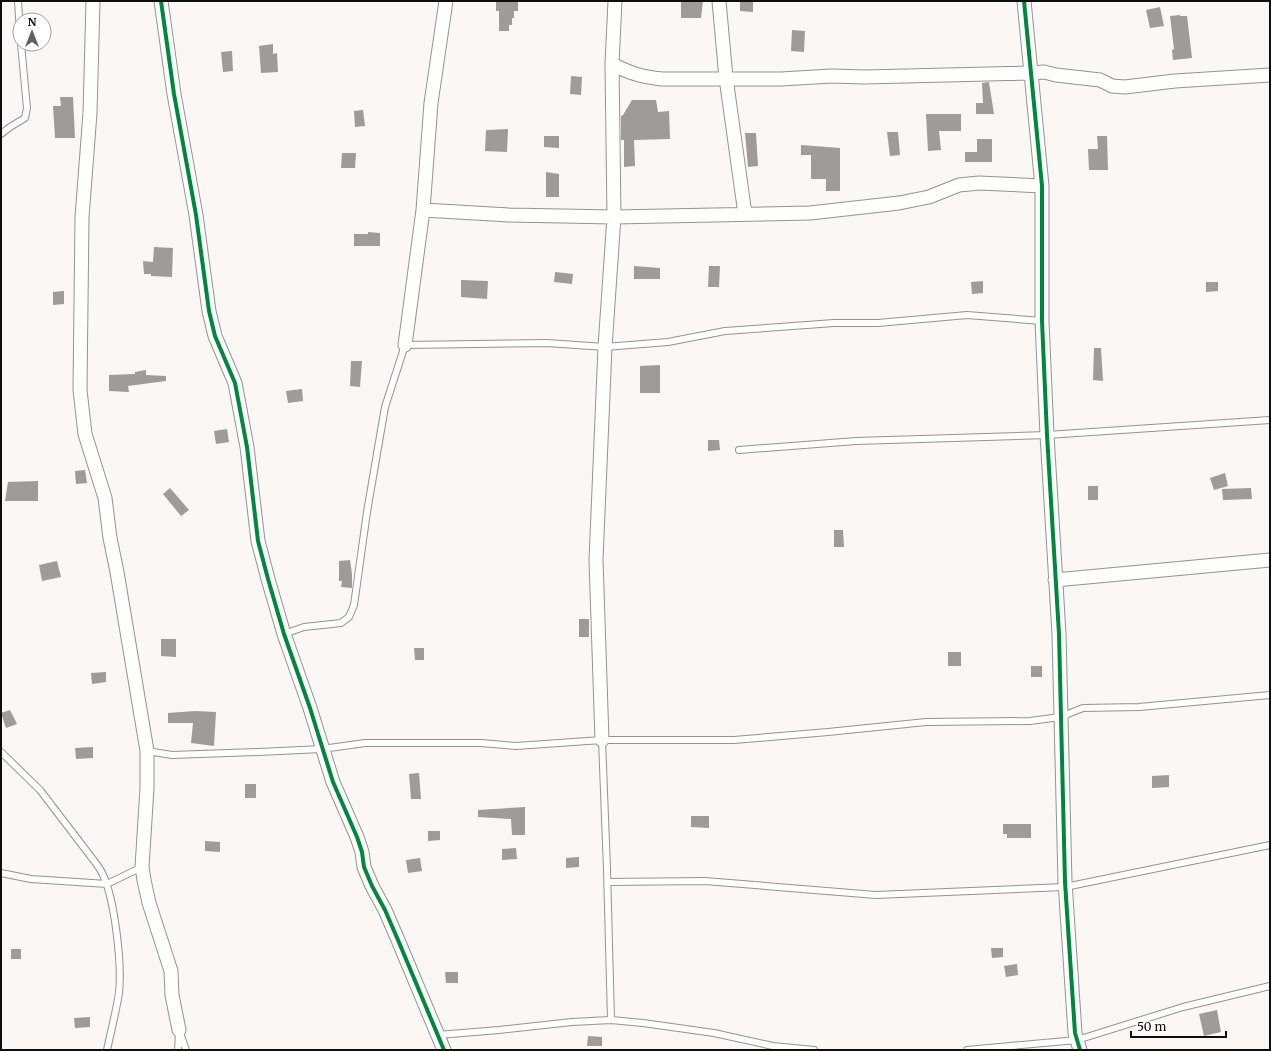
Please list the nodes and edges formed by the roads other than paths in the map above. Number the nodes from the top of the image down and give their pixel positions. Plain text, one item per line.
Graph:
1 (18, 1) edge
2 (93, 1) edge
3 (161, 1) edge
4 (446, 1) edge
5 (615, 1) edge
6 (719, 1) edge
7 (1024, 1) edge
8 (19, 12) edge
9 (22, 52) edge
10 (612, 64) junction
11 (1031, 73) junction
12 (1270, 75) edge
13 (726, 78) junction
14 (1, 134) edge
15 (1042, 186) junction
16 (423, 210) junction
17 (745, 214) junction
18 (614, 217) junction
19 (1042, 321) junction
20 (405, 345) junction
21 (605, 347) junction
22 (1270, 420) edge
23 (1047, 435) junction
24 (739, 450) dead end
25 (1270, 560) edge
26 (1055, 580) junction
27 (284, 634) junction
28 (1270, 695) edge
29 (1060, 717) junction
30 (602, 740) junction
31 (322, 748) junction
32 (147, 751) junction
33 (1, 752) edge
34 (1270, 845) edge
35 (142, 867) junction
36 (1, 873) edge
37 (608, 882) junction
38 (107, 884) junction
39 (1065, 887) junction
40 (1270, 986) edge
41 (611, 1020) junction
42 (180, 1030) junction
43 (438, 1035) junction
44 (1078, 1045) edge
45 (107, 1050) edge
46 (178, 1050) edge
47 (186, 1050) edge
48 (444, 1050) edge
49 (811, 1050) edge
50 (967, 1050) edge

1 - 8 lane
2 - 32 street
3 - 27 street
4 - 16 street
5 - 10 street
6 - 13 street
7 - 11 street
9 - 14 lane
10 - 13 street
10 - 18 street
11 - 12 street
11 - 13 street
11 - 15 street
13 - 17 street
15 - 17 street
15 - 19 street
16 - 18 street
16 - 20 street
17 - 18 street
18 - 21 street
19 - 21 lane
19 - 23 street
20 - 21 lane
20 - 27 lane
21 - 30 street
22 - 23 lane
23 - 24 lane
23 - 26 street
25 - 26 street
26 - 29 street
27 - 31 street
28 - 29 lane
29 - 30 lane
29 - 39 street
30 - 31 lane
30 - 37 lane
31 - 32 lane
31 - 43 street
32 - 35 street
33 - 38 lane
34 - 39 lane
35 - 38 lane
35 - 42 street
36 - 38 lane
37 - 39 lane
37 - 41 lane
38 - 45 lane
39 - 44 street
40 - 44 lane
41 - 43 lane
41 - 49 lane
42 - 46 lane
42 - 47 lane
43 - 48 street
44 - 50 lane

